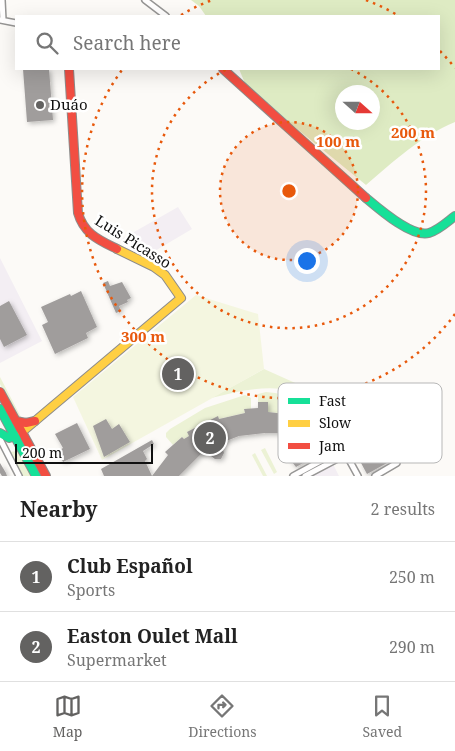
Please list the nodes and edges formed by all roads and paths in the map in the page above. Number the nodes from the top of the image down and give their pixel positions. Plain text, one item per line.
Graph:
1 (2, 0) edge
2 (144, 0) edge
3 (165, 15) edge
4 (2, 20) edge
5 (15, 23) edge
6 (68, 70) edge
7 (224, 70) edge
8 (455, 216) edge
9 (0, 392) edge
10 (0, 409) edge
11 (16, 421) junction
12 (35, 422) junction
13 (0, 433) edge
14 (8, 439) edge
15 (323, 463) edge
16 (327, 463) edge
17 (349, 463) edge
18 (396, 463) edge
19 (19, 476) edge
20 (36, 476) edge
21 (46, 476) edge
22 (293, 476) edge
23 (304, 476) edge
24 (358, 476) edge
25 (375, 476) edge

1 - 4 street
2 - 3 street
4 - 5 street
6 - 12 street, Luis Picasso
7 - 8 street
9 - 11 street
10 - 14 street
11 - 12 street
11 - 14 street
12 - 14 street
13 - 14 street
14 - 19 street
14 - 20 street
14 - 21 street
15 - 22 street
16 - 23 street
17 - 24 street
18 - 25 street

